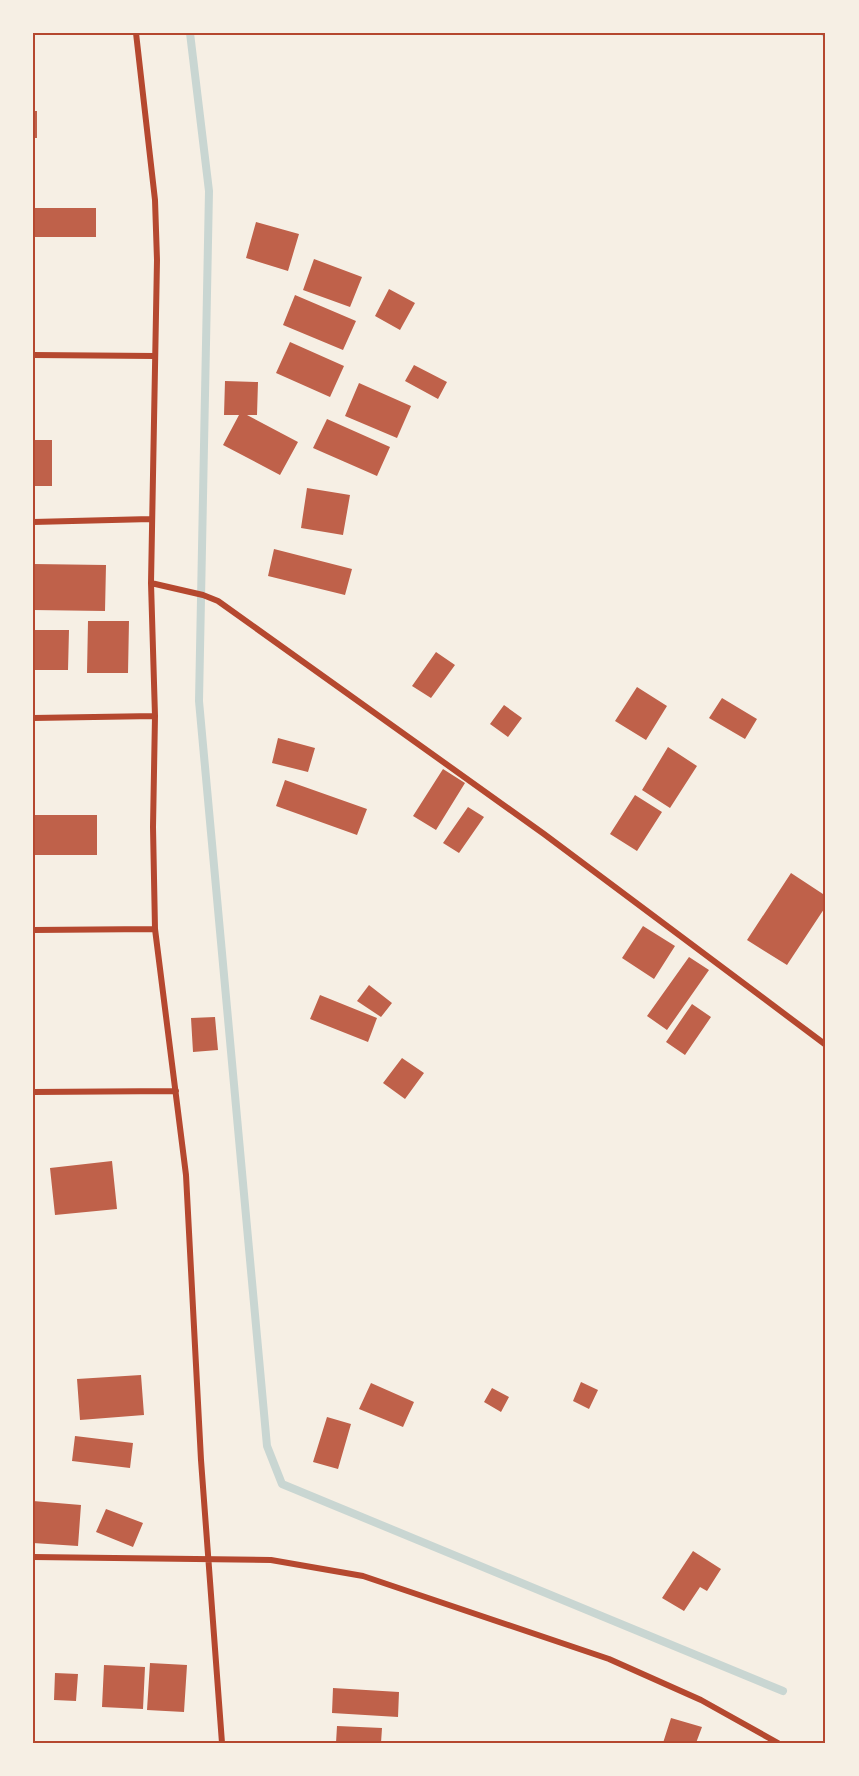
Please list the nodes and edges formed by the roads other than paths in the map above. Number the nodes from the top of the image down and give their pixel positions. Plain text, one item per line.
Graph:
1 (135, 33) edge
2 (33, 355) edge
3 (155, 357) junction
4 (151, 519) junction
5 (33, 522) edge
6 (151, 583) junction
7 (155, 716) junction
8 (33, 718) edge
9 (155, 929) junction
10 (33, 930) edge
11 (826, 1045) edge
12 (176, 1091) junction
13 (33, 1092) edge
14 (33, 1557) edge
15 (208, 1559) junction
16 (222, 1743) edge
17 (778, 1743) edge

1 - 3 street
2 - 3 street
3 - 4 street
4 - 5 street
4 - 6 street
6 - 7 street
6 - 11 street
7 - 8 street
7 - 9 street
9 - 10 street
9 - 12 street
12 - 13 street
12 - 15 street
14 - 15 street
15 - 16 street
15 - 17 street

